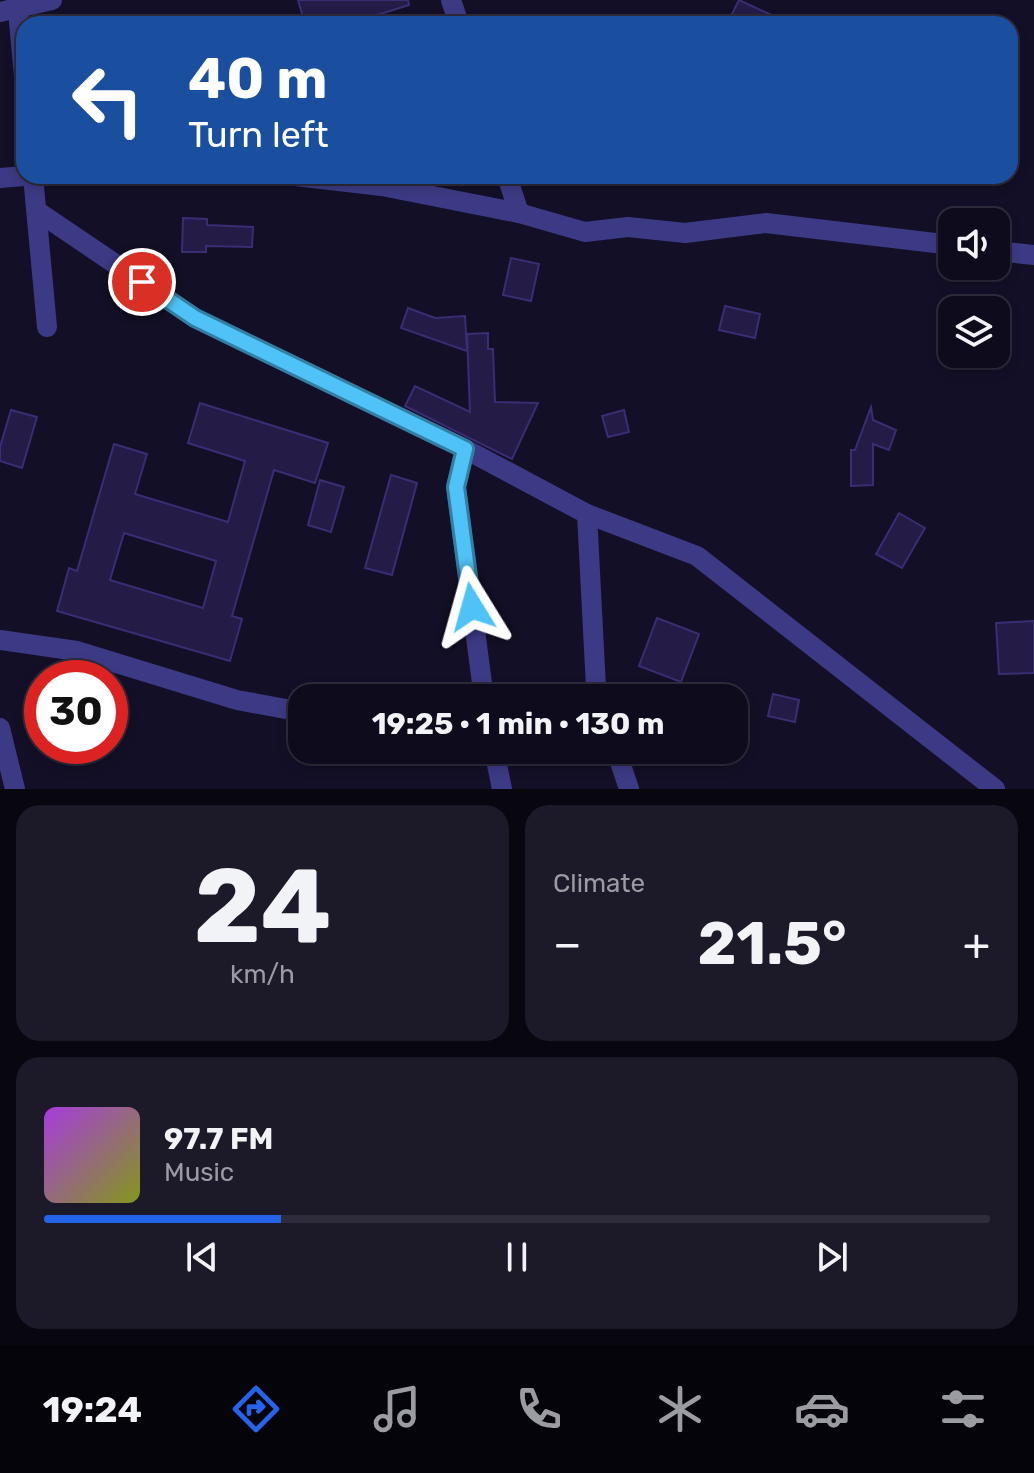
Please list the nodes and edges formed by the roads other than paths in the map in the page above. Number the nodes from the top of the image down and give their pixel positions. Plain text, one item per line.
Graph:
1 (52, 0) edge
2 (12, 7) edge
3 (16, 30) edge
4 (34, 184) edge
5 (365, 184) edge
6 (510, 184) edge
7 (37, 211) junction
8 (519, 213) junction
9 (938, 243) edge
10 (1010, 252) edge
11 (1034, 255) edge
12 (47, 327) dead end
13 (465, 449) junction
14 (587, 514) junction
15 (0, 640) edge
16 (482, 684) edge
17 (596, 684) edge
18 (288, 709) edge
19 (0, 728) edge
20 (497, 764) edge
21 (621, 764) edge
22 (15, 789) edge
23 (502, 789) edge
24 (629, 789) edge
25 (995, 789) edge

1 - 2 street
2 - 3 street
4 - 7 street
5 - 8 street
6 - 8 street
7 - 12 street
7 - 13 street
8 - 9 street
10 - 11 street
13 - 14 street
13 - 16 street
14 - 17 street
14 - 25 street
15 - 18 street
19 - 22 street
20 - 23 street
21 - 24 street

